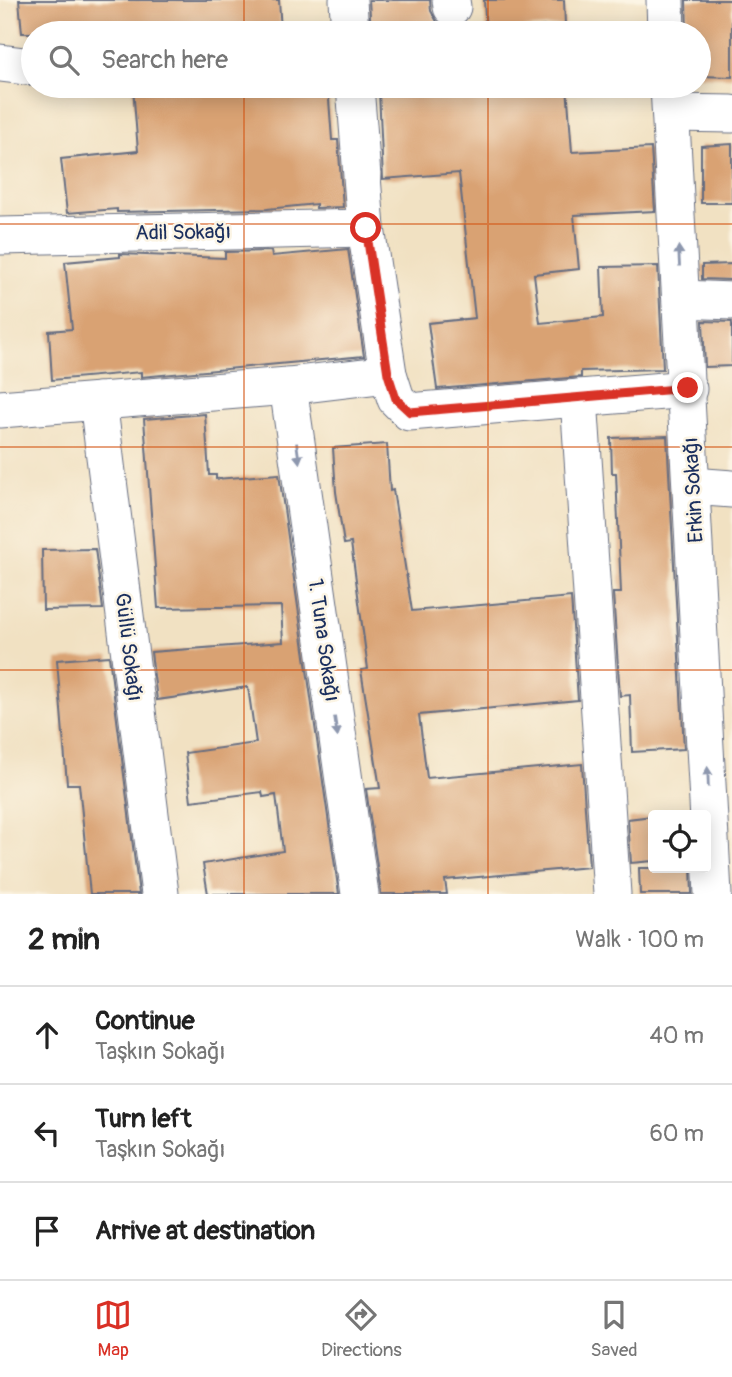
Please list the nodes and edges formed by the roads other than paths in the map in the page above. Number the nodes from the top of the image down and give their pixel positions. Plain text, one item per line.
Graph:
1 (348, 0) edge
2 (664, 0) edge
3 (349, 21) edge
4 (665, 21) edge
5 (0, 63) edge
6 (21, 66) edge
7 (356, 98) edge
8 (670, 99) edge
9 (732, 114) edge
10 (366, 228) junction
11 (0, 236) edge
12 (682, 299) junction
13 (732, 301) edge
14 (388, 374) junction
15 (288, 386) junction
16 (688, 388) junction
17 (579, 398) junction
18 (98, 401) junction
19 (0, 409) edge
20 (692, 486) junction
21 (732, 489) edge
22 (718, 680) edge
23 (160, 894) edge
24 (360, 894) edge
25 (612, 894) edge
26 (713, 894) edge

1 - 3 street
2 - 4 street
5 - 6 street
7 - 10 street
8 - 9 street
12 -> 8 street, Erkin Sokağı
10 - 11 street, Adil Sokağı
10 - 14 street
12 - 13 street
12 - 16 street, Erkin Sokağı
14 - 15 street
14 - 17 street
15 - 18 street
15 -> 24 street, 1. Tuna Sokağı
16 - 17 street
16 - 20 street, Erkin Sokağı
17 - 25 street
18 - 19 street
18 - 23 street, Güllü Sokağı
20 - 21 street
20 - 22 street, Erkin Sokağı
26 -> 22 street, Erkin Sokağı

